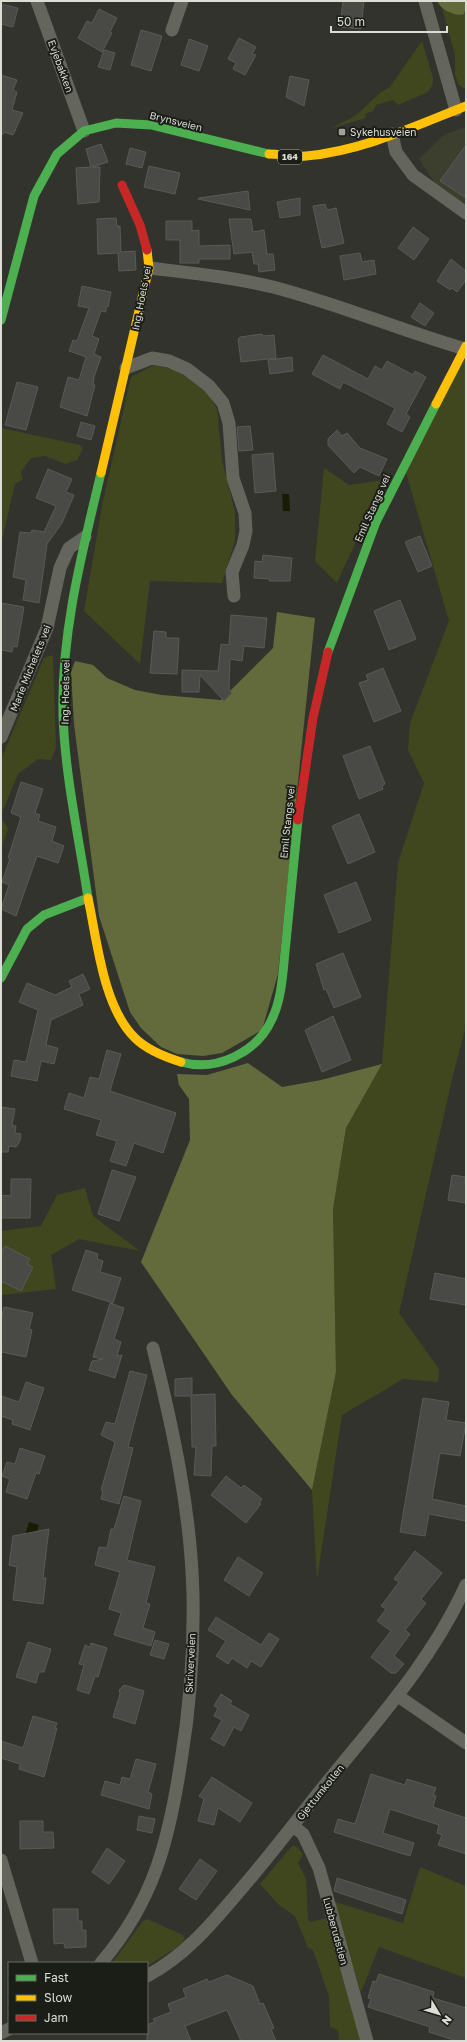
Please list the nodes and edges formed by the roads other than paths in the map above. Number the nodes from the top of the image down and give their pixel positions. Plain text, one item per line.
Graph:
1 (37, 1) edge
2 (182, 1) edge
3 (425, 1) edge
4 (172, 30) dead end
5 (461, 108) edge
6 (84, 131) junction
7 (392, 134) junction
8 (122, 185) dead end
9 (466, 213) edge
10 (149, 268) junction
11 (1, 320) edge
12 (465, 348) edge
13 (126, 368) junction
14 (85, 537) junction
15 (234, 596) dead end
16 (1, 737) edge
17 (88, 898) junction
18 (1, 978) edge
19 (153, 1348) dead end
20 (466, 1585) edge
21 (398, 1696) junction
22 (466, 1743) edge
23 (293, 1826) junction
24 (1, 1860) edge
25 (32, 1962) edge
26 (102, 1962) edge
27 (148, 1975) edge
28 (367, 2041) edge

1 - 6 street, Evjebakken
2 - 4 street
3 - 5 street
5 - 7 street, Brynsveien / 164
6 - 7 street, Brynsveien / 164
6 - 11 street, Brynsveien / 164
7 - 9 street
8 - 10 street, Ing. Hoels vei
10 - 12 street
10 - 13 street, Ing. Hoels vei
12 - 17 street, Emil Stangs vei
13 - 14 street, Ing. Hoels vei
13 - 15 street
14 - 16 street, Marie Michelets vei
14 - 17 street, Ing. Hoels vei
17 - 18 street
19 - 26 street, Skriverveien
20 - 21 street, Gjettumkollen
21 - 22 street
21 - 23 street, Gjettumkollen
23 - 27 street, Gjettumkollen
23 - 28 street, Lubberudstien
24 - 25 street

